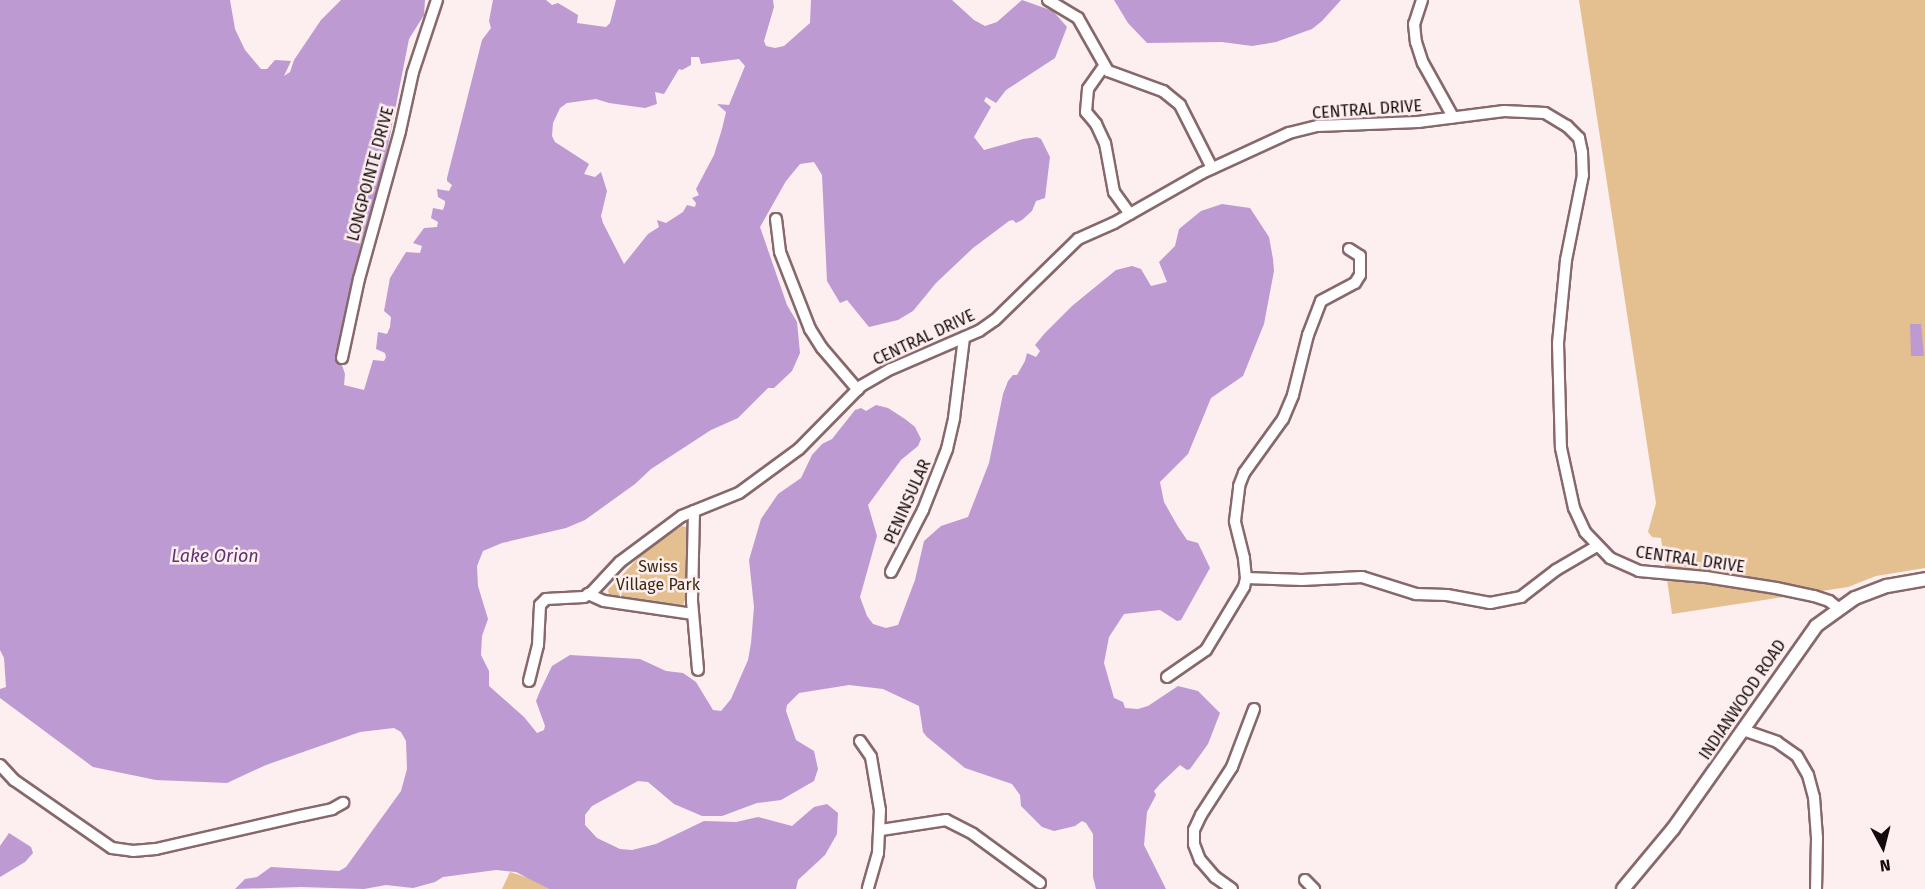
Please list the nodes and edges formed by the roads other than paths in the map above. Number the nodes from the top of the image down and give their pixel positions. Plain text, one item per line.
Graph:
1 (437, 0) edge
2 (1048, 0) edge
3 (1422, 0) edge
4 (1104, 66) junction
5 (1453, 117) junction
6 (1212, 168) junction
7 (1130, 214) junction
8 (776, 219) dead end
9 (1349, 249) dead end
10 (964, 338) junction
11 (342, 358) dead end
12 (858, 390) junction
13 (694, 511) junction
14 (1597, 546) junction
15 (891, 572) dead end
16 (1246, 578) junction
17 (1925, 579) edge
18 (588, 594) junction
19 (1838, 608) junction
20 (693, 614) junction
21 (698, 670) dead end
22 (1167, 677) dead end
23 (529, 681) dead end
24 (1254, 709) dead end
25 (1743, 730) junction
26 (860, 741) dead end
27 (0, 765) edge
28 (344, 803) dead end
29 (881, 830) junction
30 (1305, 880) dead end
31 (1041, 883) dead end
32 (868, 889) edge
33 (1232, 889) edge
34 (1314, 889) edge
35 (1623, 889) edge
36 (1816, 889) edge

1 - 11 street, LONGPOINTE DRIVE
2 - 4 street
3 - 5 street
4 - 6 street
4 - 7 street
5 - 6 street, CENTRAL DRIVE
5 - 14 street, CENTRAL DRIVE
6 - 7 street, CENTRAL DRIVE
7 - 10 street, CENTRAL DRIVE
8 - 12 street
9 - 16 street
10 - 12 street, CENTRAL DRIVE
10 - 15 street, PENINSULAR
12 - 13 street, CENTRAL DRIVE
13 - 18 street, CENTRAL DRIVE
13 - 20 street
14 - 16 street
14 - 19 street, CENTRAL DRIVE
16 - 22 street
17 - 19 street, INDIANWOOD ROAD
18 - 20 street
18 - 23 street
19 - 25 street, INDIANWOOD ROAD
20 - 21 street
24 - 33 street
25 - 35 street, INDIANWOOD ROAD
25 - 36 street
26 - 29 street
27 - 28 street
29 - 31 street
29 - 32 street
30 - 34 street

